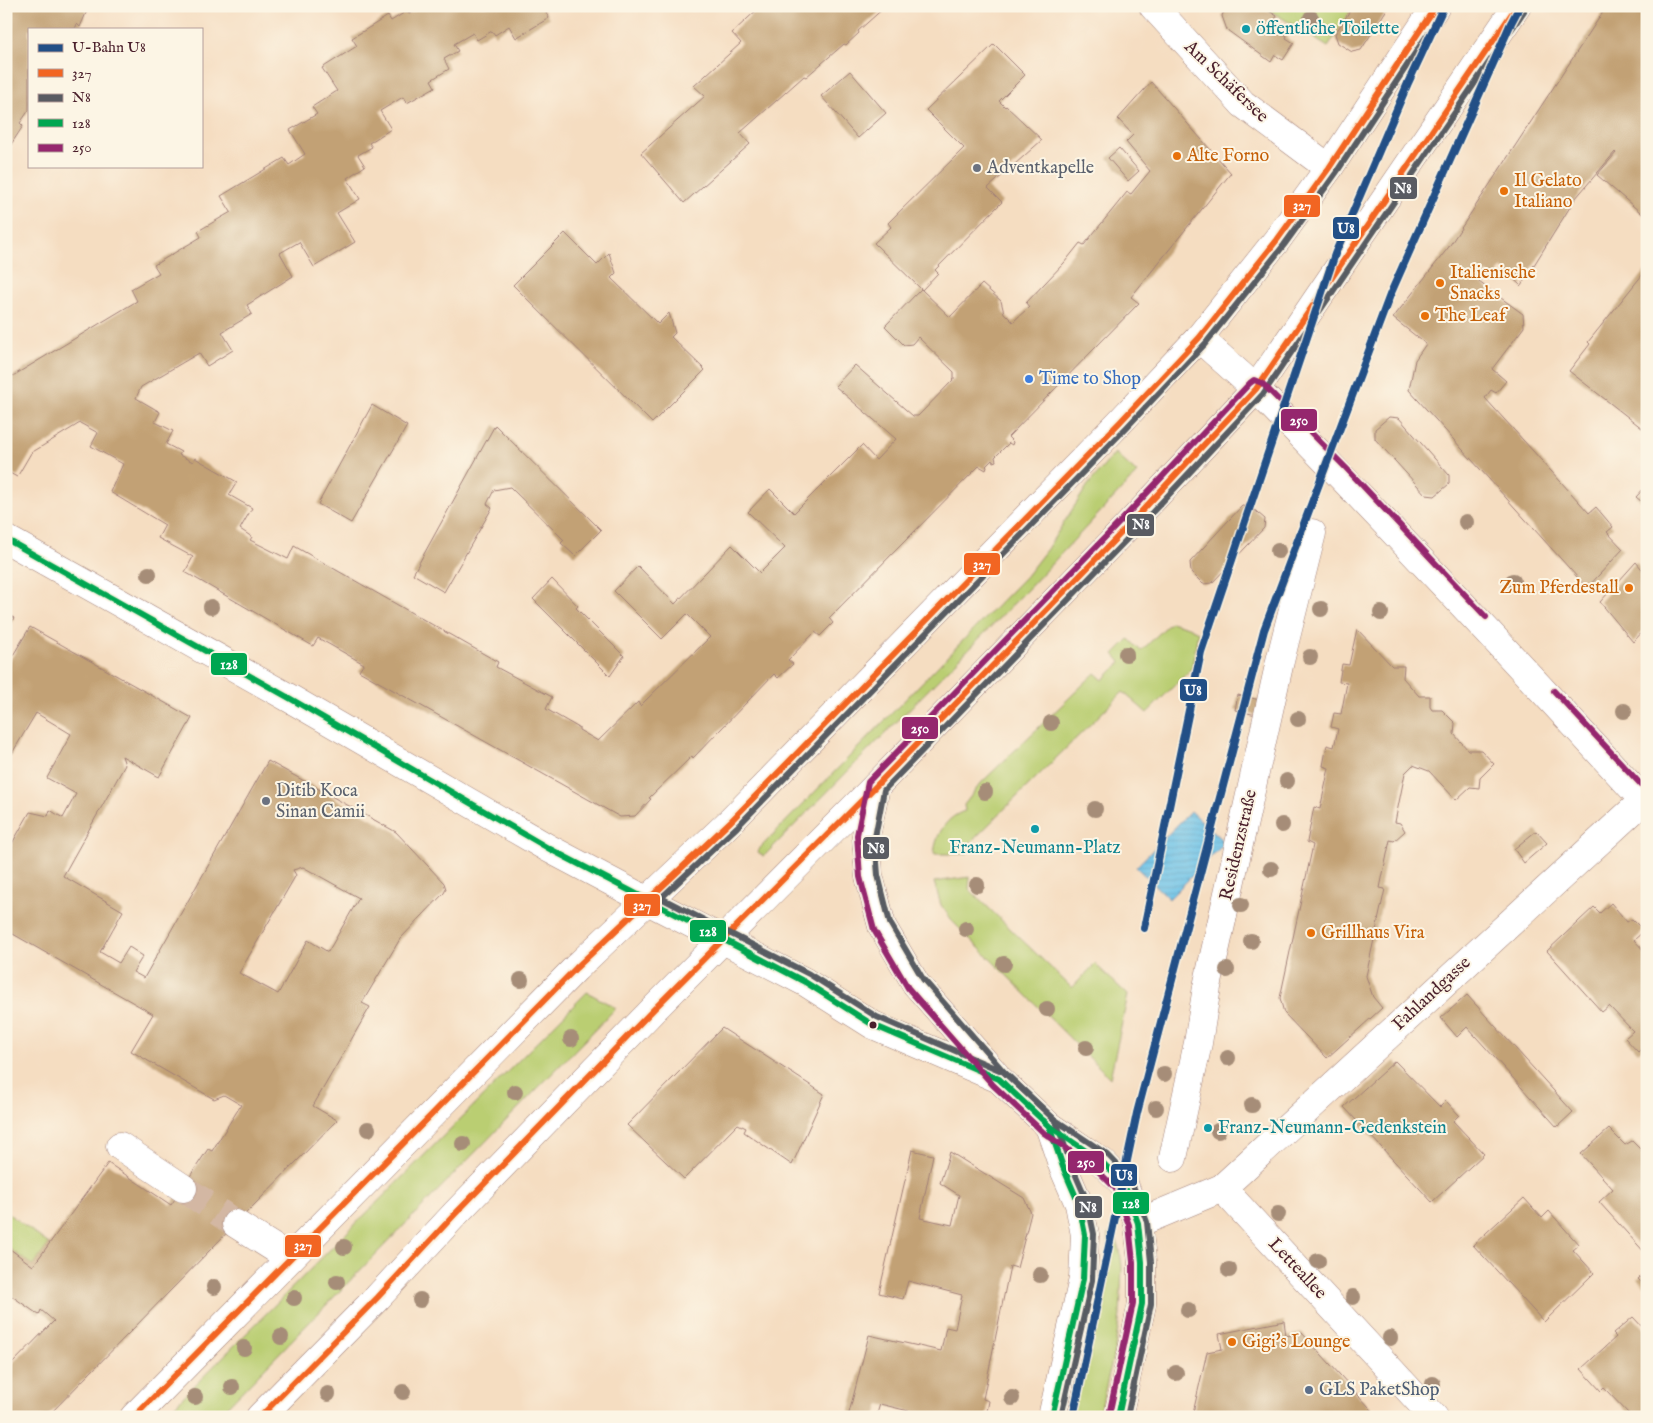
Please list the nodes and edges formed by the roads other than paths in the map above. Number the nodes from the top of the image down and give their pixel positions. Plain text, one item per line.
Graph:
1 (1153, 6) edge
2 (1436, 6) edge
3 (1517, 6) edge
4 (1329, 168) junction
5 (1199, 338) junction
6 (1256, 389) junction
7 (1312, 533) dead end
8 (6, 539) edge
9 (876, 786) junction
10 (1645, 803) edge
11 (646, 900) junction
12 (722, 939) junction
13 (999, 1079) junction
14 (1049, 1126) junction
15 (120, 1146) dead end
16 (1174, 1158) dead end
17 (183, 1188) tunnel mouth
18 (1222, 1188) junction
19 (1138, 1222) junction
20 (236, 1224) tunnel mouth
21 (290, 1258) junction
22 (134, 1417) edge
23 (260, 1417) edge
24 (1052, 1417) edge
25 (1118, 1417) edge
26 (1434, 1417) edge

1 - 4 main road, Am Schäfersee
2 - 4 main road
3 - 6 main road
4 - 5 main road
5 - 6 main road
5 - 11 main road
6 - 9 main road
6 - 10 main road
7 - 16 main road, Residenzstraße
8 - 11 main road
9 - 12 main road
9 - 13 main road
10 - 18 main road, Fahlandgasse
11 - 12 main road
11 - 21 main road
12 - 13 main road
12 - 23 main road
13 - 14 main road
14 - 19 main road
14 - 24 main road
15 - 17 main road
18 - 19 main road
18 - 26 main road, Letteallee
19 - 25 main road
20 - 21 main road
21 - 22 main road

